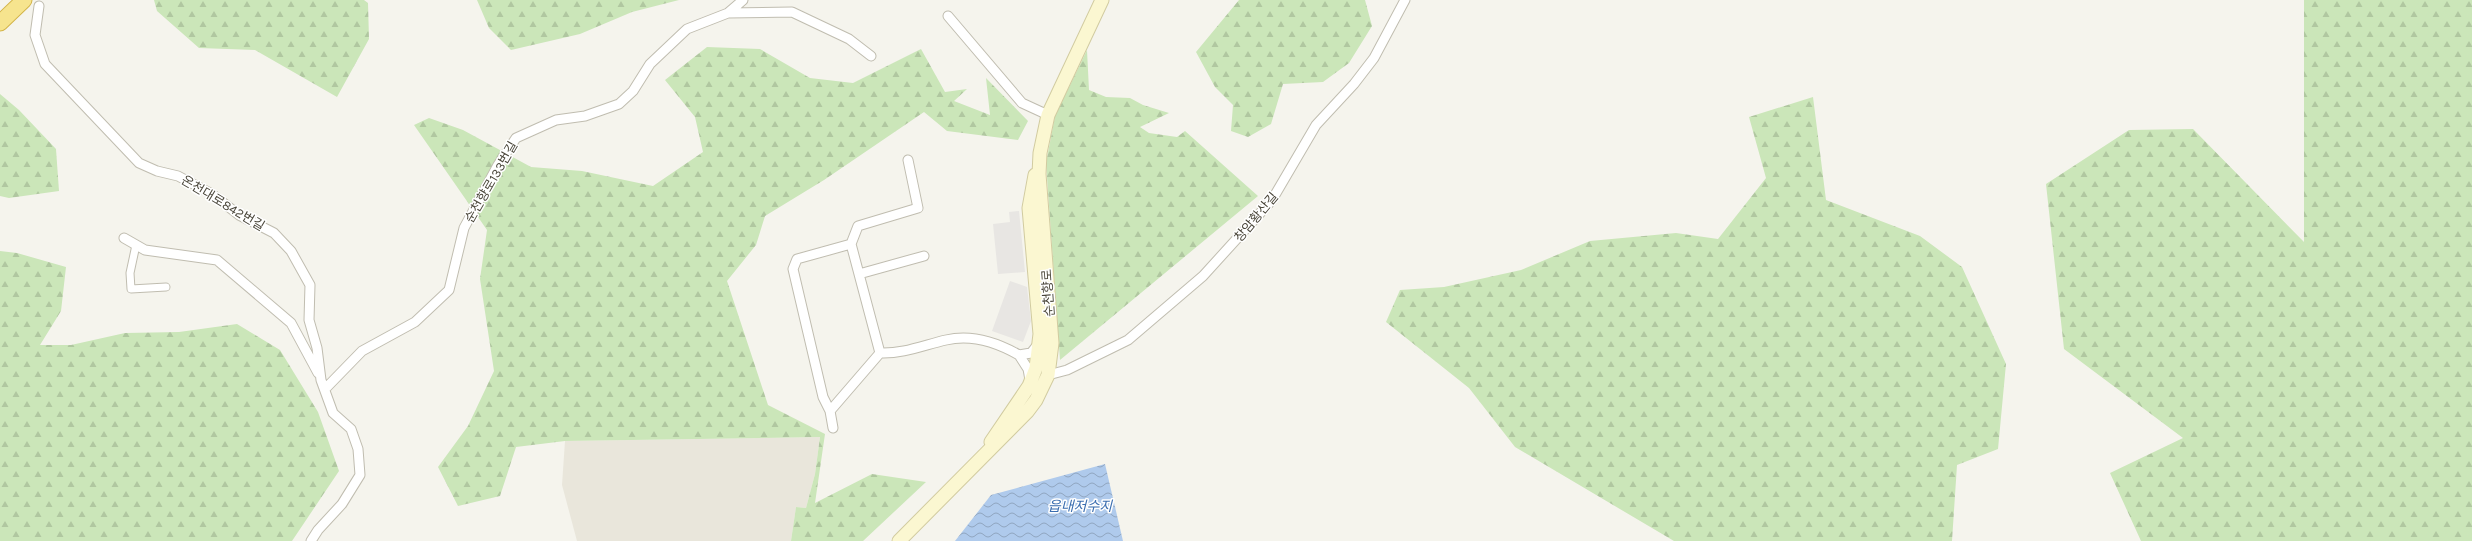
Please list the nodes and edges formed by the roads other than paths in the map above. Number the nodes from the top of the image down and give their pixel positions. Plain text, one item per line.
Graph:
1 (24, 0) edge
2 (743, 0) edge
3 (1102, 0) edge
4 (1405, 0) edge
5 (38, 6) dead end
6 (728, 13) junction
7 (948, 16) dead end
8 (0, 23) edge
9 (871, 56) dead end
10 (1048, 115) junction
11 (1040, 154) junction
12 (908, 160) dead end
13 (124, 238) dead end
14 (851, 244) junction
15 (136, 245) junction
16 (924, 256) dead end
17 (859, 274) junction
18 (166, 287) dead end
19 (1040, 334) junction
20 (880, 353) junction
21 (1019, 355) junction
22 (1048, 375) junction
23 (321, 380) junction
24 (1029, 386) junction
25 (324, 389) junction
26 (830, 410) junction
27 (833, 428) dead end
28 (980, 460) junction
29 (311, 541) edge
30 (899, 541) edge

1 - 8 highway
2 - 6 street, 순천향로133번길
3 - 10 main road, 순천향로
4 - 22 street, 창암황산길
5 - 23 street, 온천대로842번길
6 - 9 street
6 - 25 street, 순천향로133번길
7 - 10 street
10 - 11 main road, 순천향로
11 - 19 main road
11 - 22 main road, 순천향로
12 - 14 street
13 - 15 street, 온천대로842번길
14 - 17 street
14 - 26 street
15 - 18 street
15 - 23 street, 온천대로842번길
16 - 17 street
17 - 20 street
19 - 21 street
19 - 24 main road
20 - 21 street
20 - 26 street
21 - 24 street
22 - 28 main road, 순천향로
23 - 25 street, 온천대로842번길
24 - 28 main road
25 - 29 street, 온천대로842번길
26 - 27 street
28 - 30 main road, 순천향로

